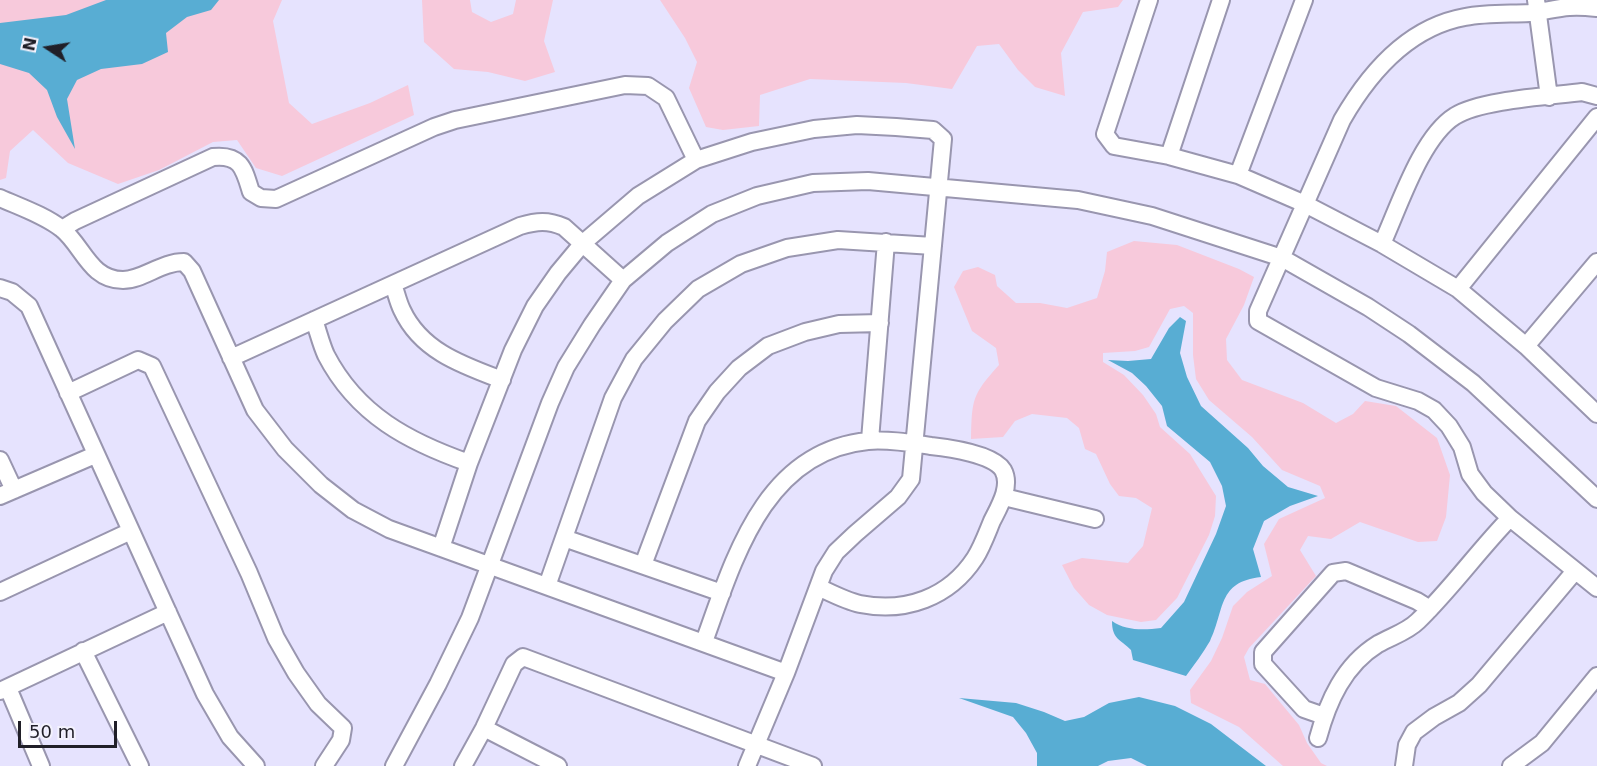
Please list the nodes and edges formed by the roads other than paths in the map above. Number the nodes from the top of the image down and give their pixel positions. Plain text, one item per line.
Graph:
1 (1149, 0) edge
2 (1221, 0) edge
3 (1304, 0) edge
4 (1537, 6) edge
5 (1597, 8) edge
6 (1549, 96) junction
7 (1597, 96) edge
8 (1597, 117) edge
9 (1169, 156) junction
10 (696, 160) junction
11 (1238, 175) junction
12 (939, 186) junction
13 (0, 198) edge
14 (1305, 204) junction
15 (62, 229) junction
16 (886, 242) junction
17 (583, 243) junction
18 (1382, 244) junction
19 (933, 246) junction
20 (1282, 258) junction
21 (1597, 262) edge
22 (623, 280) junction
23 (393, 284) junction
24 (0, 288) edge
25 (1458, 288) junction
26 (314, 320) junction
27 (880, 323) junction
28 (1526, 346) junction
29 (231, 358) junction
30 (502, 380) junction
31 (68, 393) junction
32 (1595, 407) edge
33 (870, 440) junction
34 (915, 444) junction
35 (95, 455) junction
36 (0, 460) edge
37 (470, 464) junction
38 (7, 493) edge
39 (1004, 497) junction
40 (1597, 499) edge
41 (1510, 518) junction
42 (1095, 519) dead end
43 (131, 531) junction
44 (564, 538) junction
45 (441, 548) junction
46 (643, 565) junction
47 (490, 567) junction
48 (1575, 571) junction
49 (547, 586) junction
50 (818, 587) junction
51 (1597, 588) edge
52 (0, 592) edge
53 (722, 593) junction
54 (1430, 609) junction
55 (168, 612) junction
56 (704, 642) junction
57 (83, 651) junction
58 (786, 673) junction
59 (1597, 676) edge
60 (4, 689) edge
61 (1324, 716) junction
62 (484, 728) junction
63 (1318, 738) dead end
64 (757, 744) junction
65 (41, 766) edge
66 (140, 766) edge
67 (256, 766) edge
68 (324, 766) edge
69 (394, 766) edge
70 (463, 766) edge
71 (558, 766) edge
72 (747, 766) edge
73 (813, 766) edge
74 (1404, 766) edge
75 (1511, 766) edge

1 - 9 street
2 - 9 street
3 - 11 street
4 - 5 street
4 - 6 street
4 - 14 street
6 - 7 street
6 - 18 street
8 - 25 street
9 - 11 street
10 - 12 street
10 - 15 street
10 - 17 street
11 - 14 street
12 - 19 street
12 - 20 street
12 - 22 street
13 - 15 street
14 - 18 street
14 - 20 street
15 - 29 street
16 - 19 street
16 - 27 street
16 - 44 street
17 - 22 street
17 - 23 street
17 - 30 street
18 - 25 street
19 - 34 street
20 - 40 street
20 - 41 street
21 - 28 street
22 - 47 street
23 - 26 street
23 - 30 street
24 - 31 street
25 - 28 street
26 - 29 street
26 - 37 street
27 - 33 street
27 - 46 street
28 - 32 street
29 - 45 street
30 - 37 street
31 - 35 street
31 - 68 street
33 - 34 street
33 - 53 street
34 - 39 street
34 - 50 street
35 - 38 street
35 - 43 street
36 - 38 street
37 - 45 street
39 - 42 street
39 - 50 street
41 - 48 street
41 - 54 street
43 - 52 street
43 - 55 street
44 - 46 street
44 - 49 street
45 - 47 street
46 - 53 street
47 - 49 street
47 - 69 street
48 - 51 street
48 - 74 street
49 - 56 street
50 - 58 street
53 - 56 street
54 - 61 street
54 - 61 street
55 - 57 street
55 - 67 street
56 - 58 street
57 - 60 street
57 - 66 street
58 - 64 street
59 - 75 street
60 - 65 street
61 - 63 street
62 - 64 street
62 - 70 street
62 - 71 street
64 - 72 street
64 - 73 street

